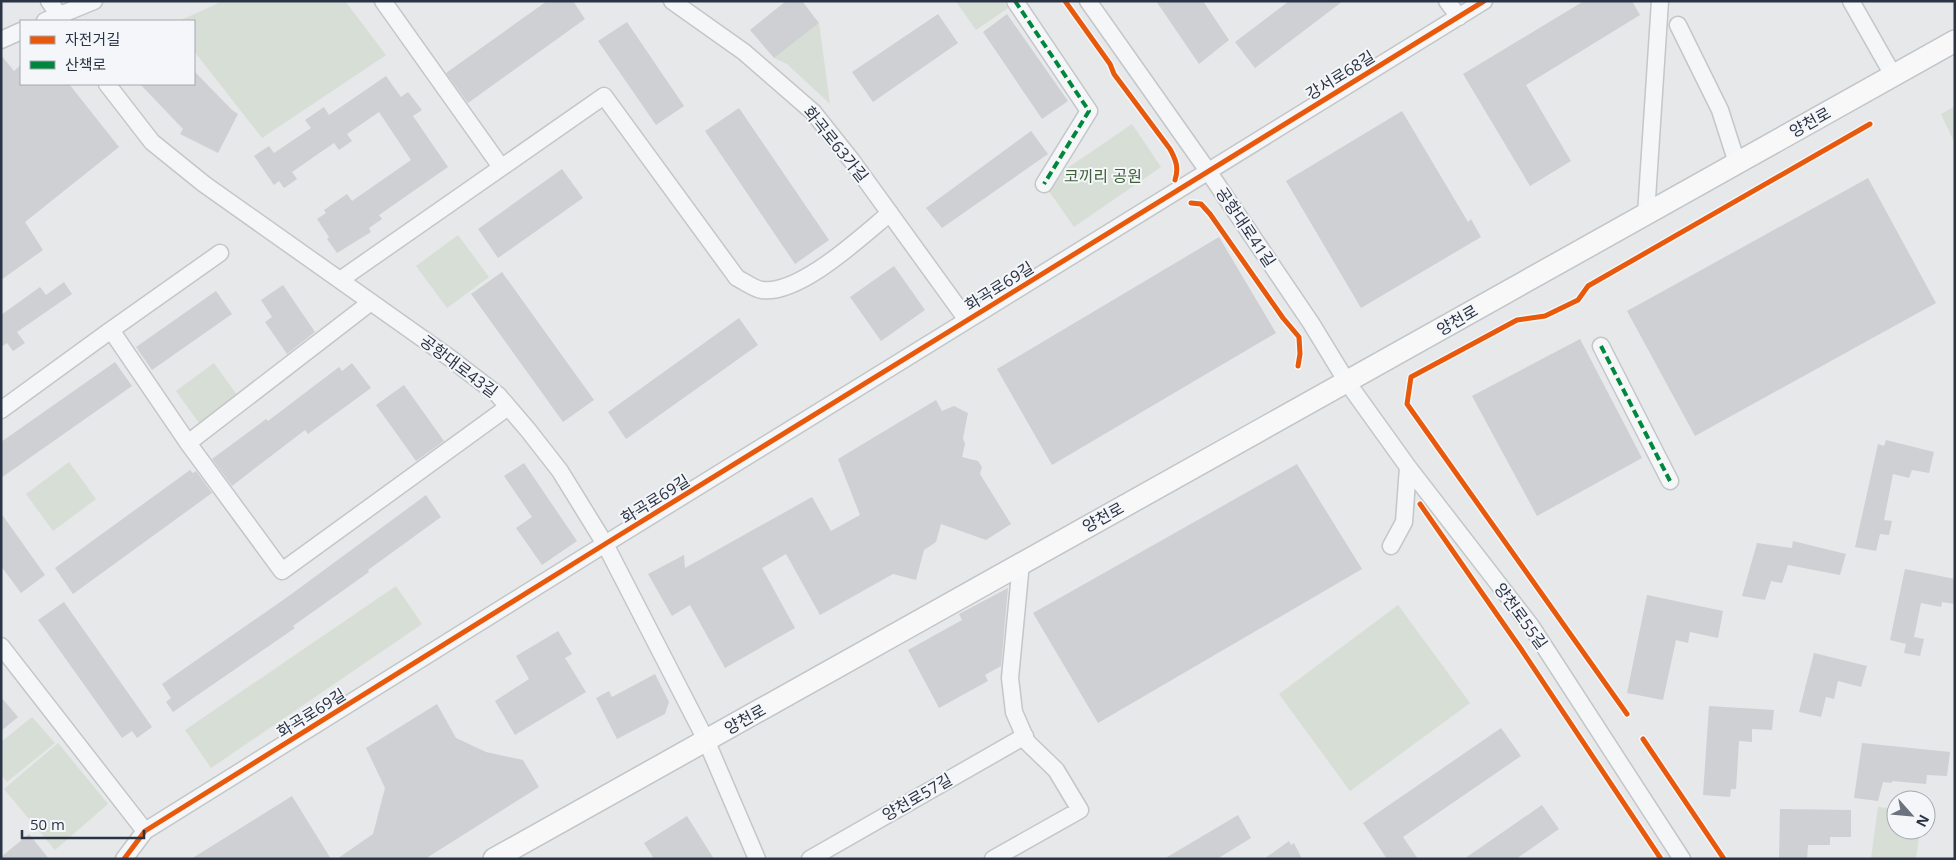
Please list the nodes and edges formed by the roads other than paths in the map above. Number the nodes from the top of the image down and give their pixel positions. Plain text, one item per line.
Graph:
1 (49, 1) edge
2 (94, 1) edge
3 (383, 1) edge
4 (672, 1) edge
5 (1015, 1) edge
6 (1088, 1) edge
7 (1447, 1) edge
8 (1484, 1) edge
9 (1660, 1) edge
10 (1851, 1) edge
11 (1459, 17) junction
12 (56, 19) edge
13 (1678, 25) dead end
14 (20, 32) edge
15 (1, 40) edge
16 (1955, 41) edge
17 (1893, 75) junction
18 (108, 85) edge
19 (1737, 163) junction
20 (501, 167) junction
21 (1208, 171) junction
22 (1044, 184) dead end
23 (890, 213) junction
24 (1646, 214) junction
25 (220, 253) dead end
26 (340, 280) junction
27 (370, 302) junction
28 (967, 320) junction
29 (111, 330) junction
30 (1601, 346) dead end
31 (1347, 382) junction
32 (508, 407) junction
33 (1, 410) edge
34 (188, 443) junction
35 (1408, 467) junction
36 (1670, 481) dead end
37 (605, 544) junction
38 (1391, 546) dead end
39 (1021, 563) junction
40 (1, 646) edge
41 (1025, 736) junction
42 (706, 740) junction
43 (145, 831) junction
44 (124, 859) edge
45 (494, 859) edge
46 (757, 859) edge
47 (810, 859) edge
48 (993, 859) edge
49 (1682, 859) edge

1 - 12 street
2 - 12 street
3 - 20 street
4 - 23 street, 화곡로63가길
5 - 22 street
6 - 21 street, 공항대로41길
7 - 11 street
8 - 11 street, 강서로68길
9 - 24 street
10 - 17 street
11 - 21 street, 강서로68길
13 - 19 street
14 - 15 street
16 - 17 main road, 양천로
17 - 19 main road, 양천로
18 - 26 street, 공항대로43길
19 - 24 main road, 양천로
20 - 23 street
20 - 26 street
21 - 28 street, 화곡로69길
21 - 31 street, 공항대로41길
23 - 28 street, 화곡로63가길
24 - 31 main road, 양천로
25 - 29 street
26 - 27 street, 공항대로43길
27 - 32 street, 공항대로43길
27 - 34 street
28 - 37 street, 화곡로69길
29 - 33 street
29 - 34 street
30 - 36 street
31 - 35 street, 양천로55길
31 - 39 main road, 양천로
32 - 34 street
32 - 37 street, 공항대로43길
35 - 38 street
35 - 49 street, 양천로55길
37 - 42 street, 공항대로43길
37 - 43 street, 화곡로69길
39 - 41 street
39 - 42 main road, 양천로
40 - 43 street
41 - 47 street, 양천로57길
41 - 48 street
42 - 45 main road, 양천로
42 - 46 street
43 - 44 street, 화곡로69길

